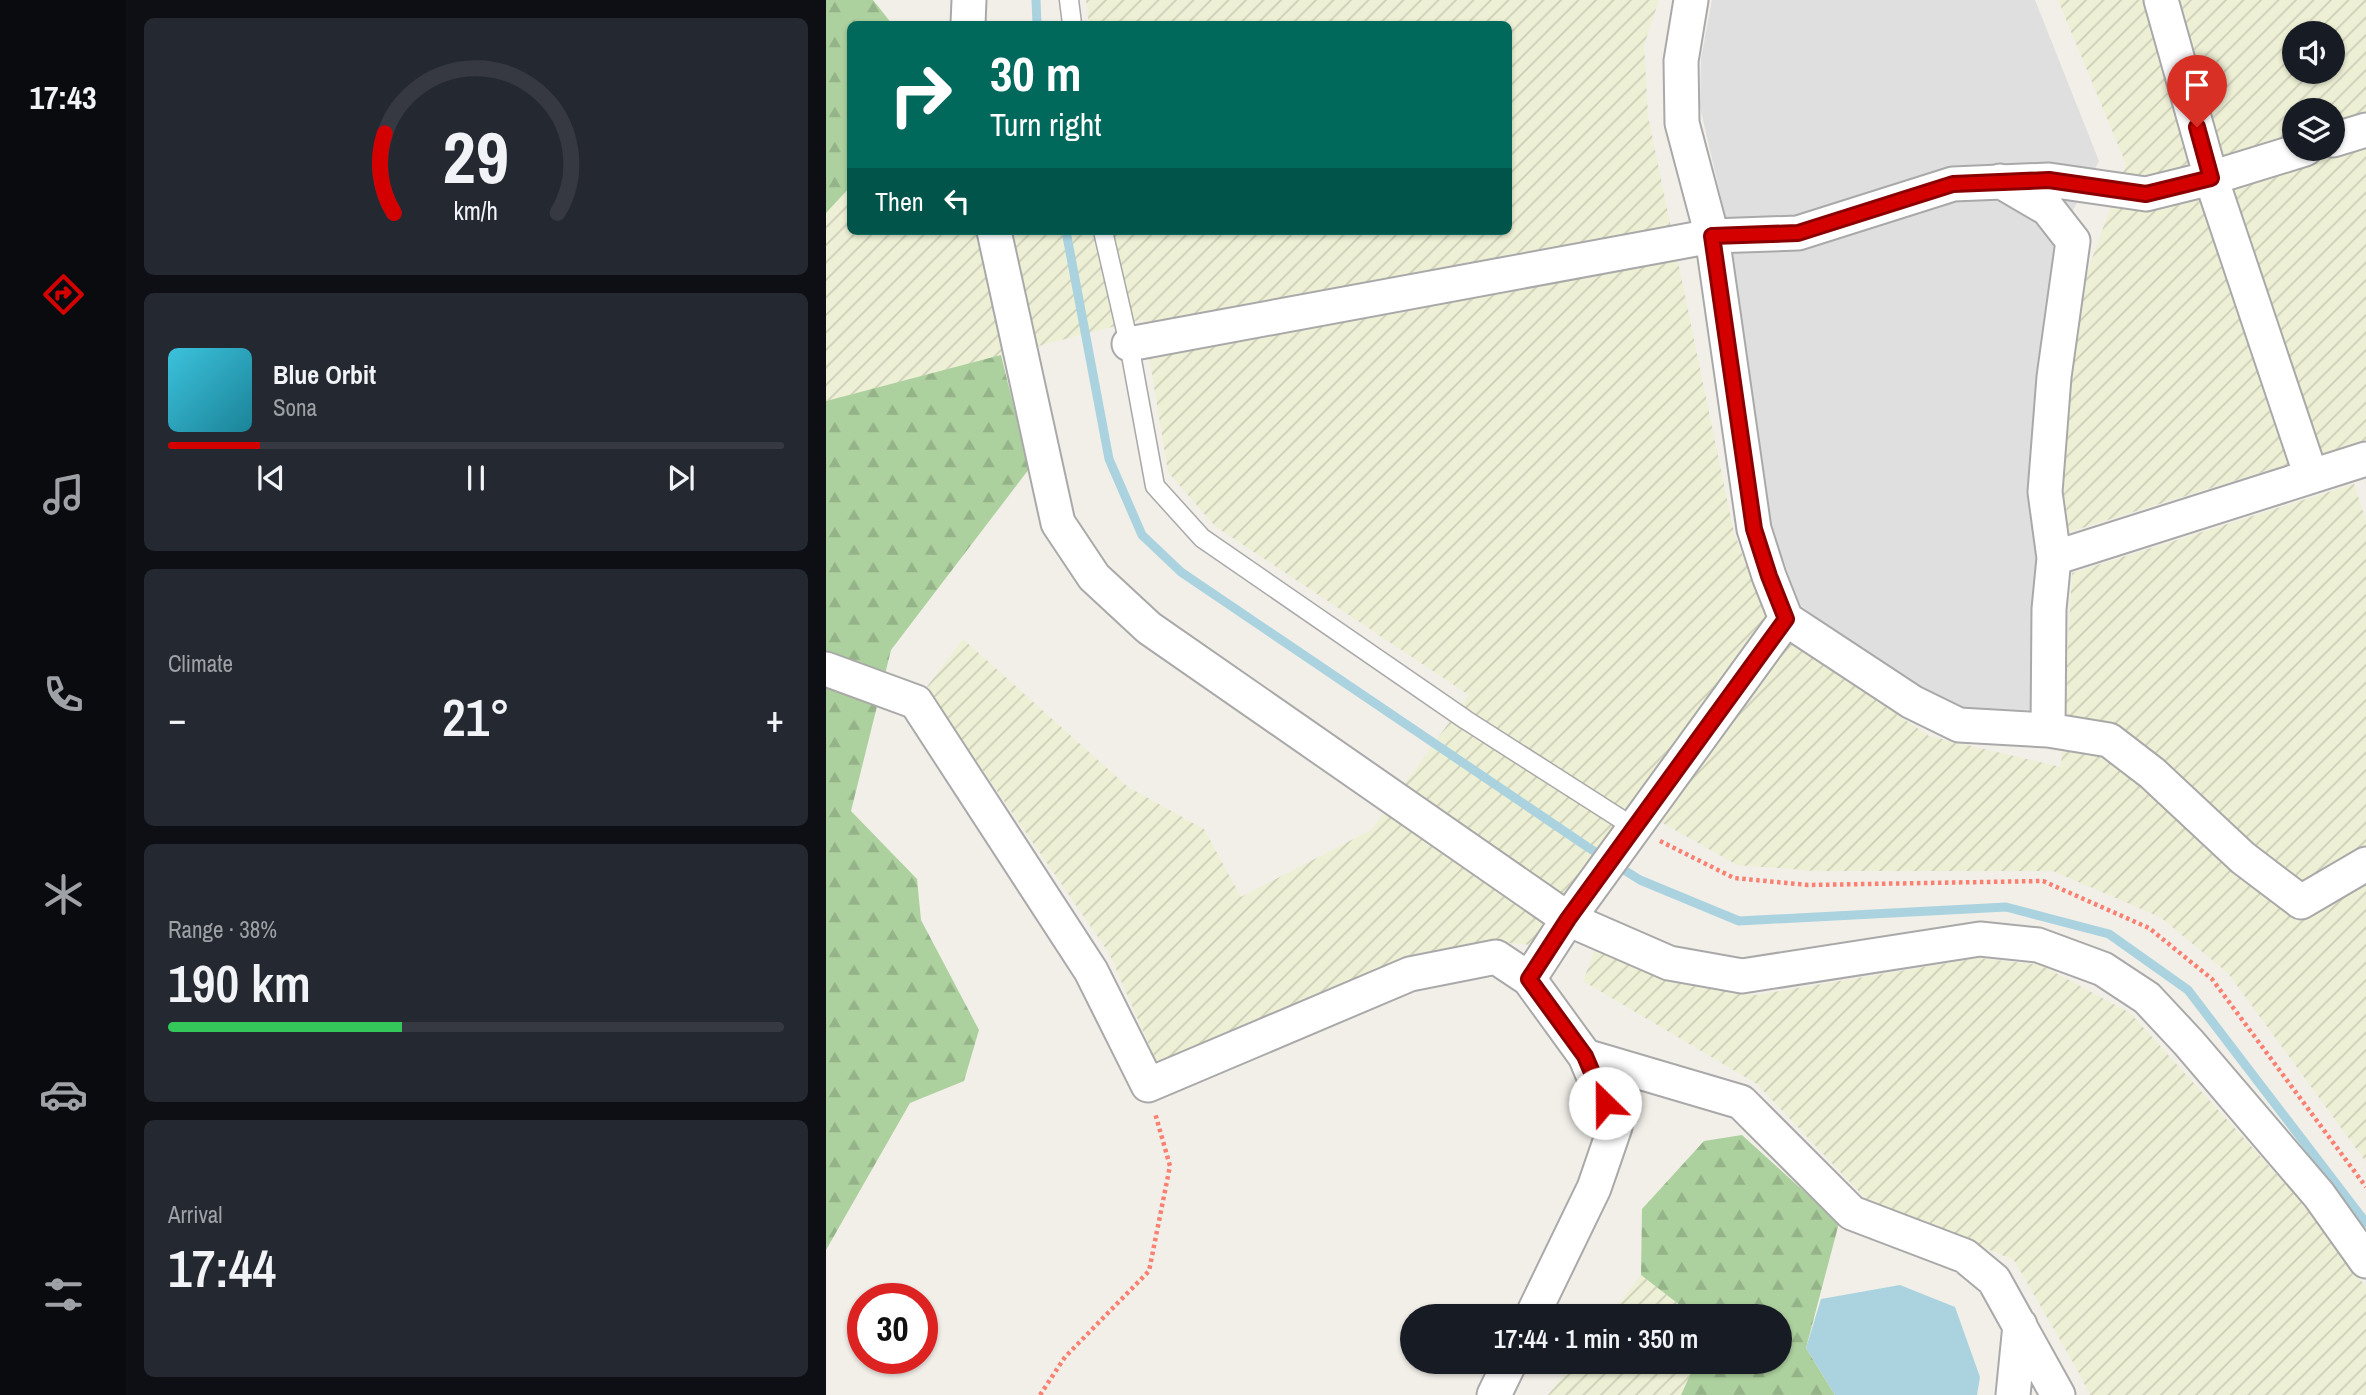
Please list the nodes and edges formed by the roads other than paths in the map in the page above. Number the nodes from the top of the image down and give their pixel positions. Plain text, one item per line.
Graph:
1 (969, 0) edge
2 (1069, 0) edge
3 (1691, 0) edge
4 (2161, 0) edge
5 (968, 21) edge
6 (1072, 21) edge
7 (2366, 130) edge
8 (2345, 136) edge
9 (2282, 156) edge
10 (2211, 178) junction
11 (2000, 181) junction
12 (995, 235) edge
13 (1104, 235) edge
14 (1712, 236) junction
15 (1129, 344) junction
16 (2366, 459) edge
17 (2311, 476) junction
18 (2054, 558) junction
19 (1786, 619) junction
20 (826, 669) edge
21 (2048, 730) junction
22 (1630, 835) junction
23 (2366, 864) edge
24 (1568, 919) junction
25 (1529, 979) junction
26 (1585, 1056) junction
27 (2366, 1261) edge
28 (1538, 1304) edge
29 (2020, 1325) junction
30 (1504, 1374) edge
31 (1494, 1395) edge
32 (2012, 1395) edge
33 (2058, 1395) edge

1 - 5 street
2 - 6 lane
3 - 14 street
4 - 10 street
7 - 8 street
9 - 10 street
10 - 11 street
10 - 17 street
11 - 14 street
11 - 18 street
12 - 24 street
13 - 15 lane
14 - 15 street
14 - 19 street
15 - 22 lane
16 - 17 street
17 - 18 street
18 - 21 street
19 - 21 street
19 - 22 street
20 - 25 street
21 - 23 street
22 - 24 street
24 - 25 street
24 - 27 street
25 - 26 street
26 - 28 street
26 - 29 street
29 - 32 street
29 - 33 street
30 - 31 street

